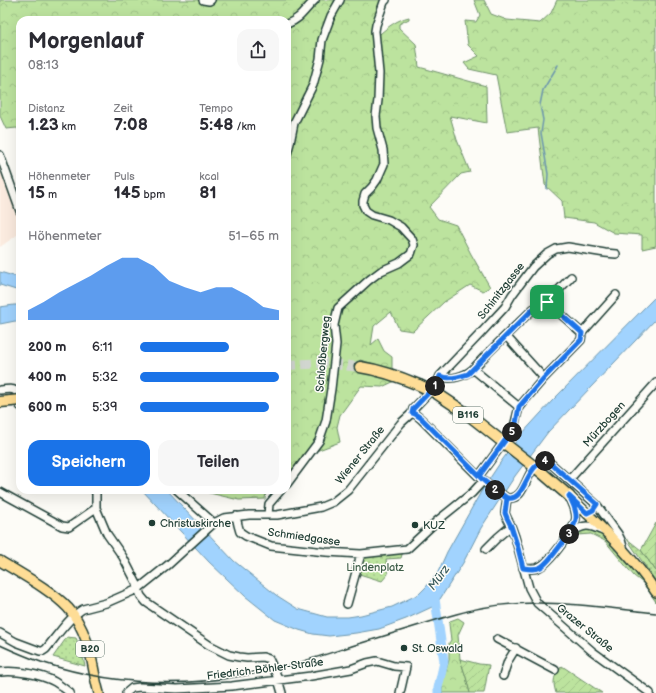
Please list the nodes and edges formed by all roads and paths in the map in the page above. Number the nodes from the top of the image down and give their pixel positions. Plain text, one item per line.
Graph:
1 (203, 0) edge
2 (211, 0) edge
3 (315, 0) edge
4 (340, 0) edge
5 (386, 0) edge
6 (291, 22) edge
7 (291, 138) edge
8 (0, 155) edge
9 (16, 200) edge
10 (616, 254) dead end
11 (571, 277) dead end
12 (616, 295) dead end
13 (547, 302) junction
14 (582, 333) junction
15 (506, 336) junction
16 (360, 367) tunnel mouth
17 (473, 369) junction
18 (440, 376) junction
19 (544, 378) junction
20 (656, 383) edge
21 (0, 390) edge
22 (16, 391) edge
23 (0, 402) edge
24 (16, 402) edge
25 (519, 407) junction
26 (412, 413) junction
27 (481, 478) junction
28 (291, 479) edge
29 (568, 480) junction
30 (0, 492) edge
31 (96, 494) edge
32 (181, 494) edge
33 (278, 494) edge
34 (569, 496) junction
35 (507, 498) junction
36 (597, 504) junction
37 (96, 508) junction
38 (587, 513) junction
39 (268, 515) junction
40 (236, 516) junction
41 (214, 523) junction
42 (511, 526) junction
43 (608, 533) junction
44 (569, 534) junction
45 (486, 549) dead end
46 (625, 551) junction
47 (361, 554) junction
48 (0, 561) edge
49 (523, 568) junction
50 (138, 589) junction
51 (656, 592) edge
52 (347, 604) dead end
53 (74, 616) junction
54 (0, 633) edge
55 (497, 638) dead end
56 (516, 648) junction
57 (555, 670) dead end
58 (0, 672) edge
59 (503, 676) dead end
60 (278, 680) junction
61 (70, 693) edge
62 (99, 693) edge
63 (126, 693) edge
64 (282, 693) edge
65 (400, 693) edge
66 (650, 693) edge

1 - 2 street
3 - 6 street
4 - 7 street
5 - 28 street, Schloßbergweg
8 - 9 street
10 - 18 street, Schinitzgasse
11 - 13 street
12 - 14 street
13 - 14 street
13 - 15 street
14 - 19 street
15 - 17 street
15 - 19 street
16 - 34 highway, B116, bridge
17 - 18 street
17 - 25 street
18 - 26 street, Schinitzgasse
19 - 25 street
20 - 29 street, Mürzbogen
21 - 22 street
23 - 24 highway
25 - 27 street
26 - 27 street
26 - 39 street, Wiener Straße
27 - 35 street
27 - 47 street
29 - 35 street
29 - 36 street
30 - 37 street
31 - 37 street
32 - 41 street
33 - 39 street
34 - 38 main road, B116
34 - 44 street
35 - 42 street, Grazer Straße
36 - 38 street
36 - 46 street
37 - 50 street
38 - 43 main road, B116
39 - 40 street, Wiener Straße
40 - 41 street, Wiener Straße
40 - 47 street, Schmiedgasse
41 - 50 street, Wiener Straße
42 - 45 street
42 - 49 street, Grazer Straße
43 - 44 street
43 - 46 main road, B116
44 - 49 street
46 - 51 main road, B116
47 - 52 street
48 - 53 main road, B20
49 - 66 street, Grazer Straße
50 - 53 street, Wiener Straße
50 - 60 street
53 - 54 street
53 - 62 main road, B20
55 - 56 street
56 - 57 street
56 - 59 street
58 - 61 street
60 - 63 street, Friedrich-Böhler-Straße
60 - 64 street
60 - 65 street, Friedrich-Böhler-Straße

